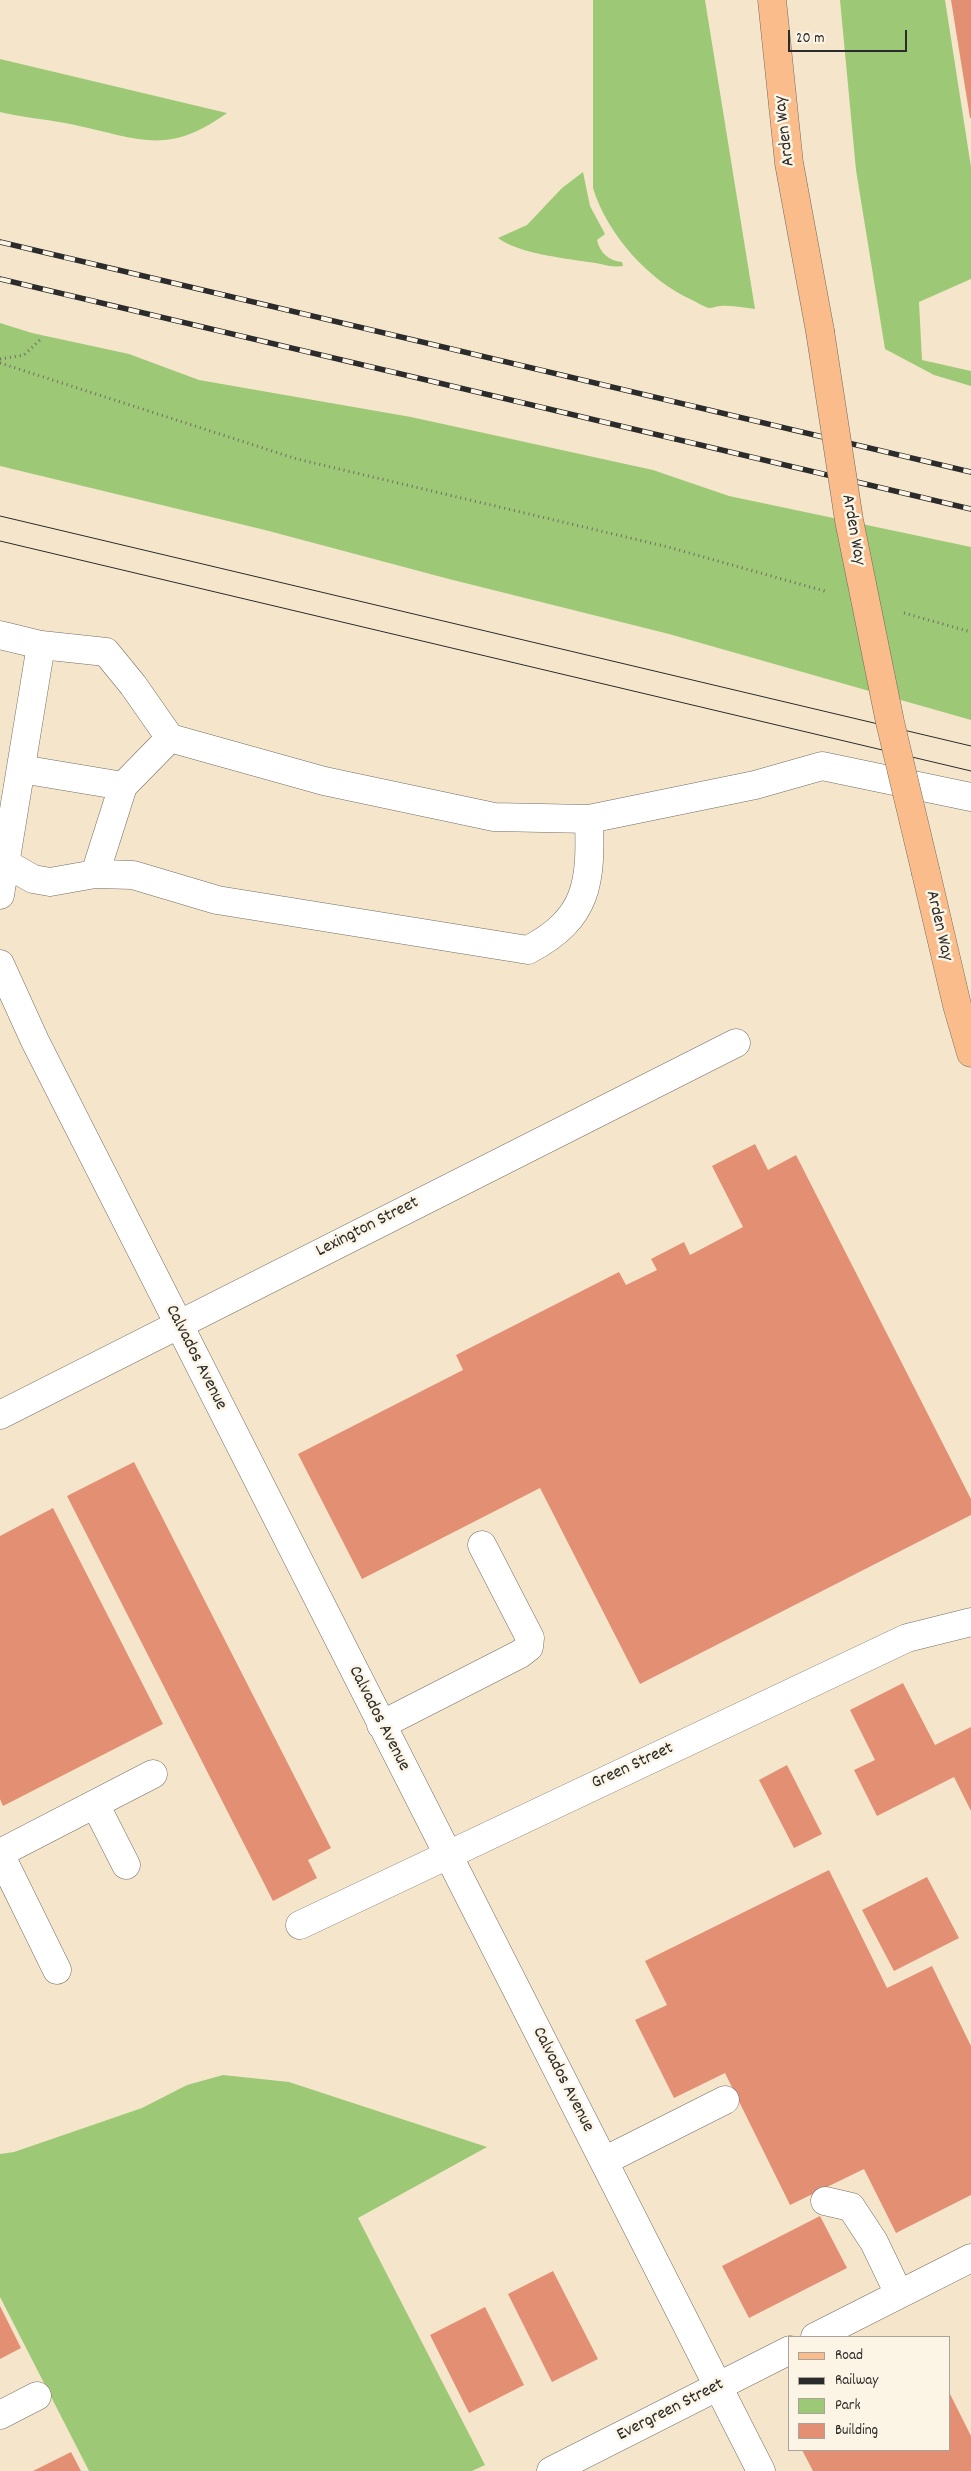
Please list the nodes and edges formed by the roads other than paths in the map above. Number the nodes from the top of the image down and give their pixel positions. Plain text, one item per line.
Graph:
1 (772, 0) edge
2 (0, 636) edge
3 (41, 645) junction
4 (170, 738) junction
5 (21, 768) junction
6 (123, 786) junction
7 (971, 797) edge
8 (589, 819) junction
9 (5, 864) junction
10 (95, 874) junction
11 (0, 895) edge
12 (0, 964) edge
13 (736, 1043) dead end
14 (971, 1053) edge
15 (178, 1324) junction
16 (0, 1415) edge
17 (482, 1545) dead end
18 (971, 1622) edge
19 (381, 1726) junction
20 (153, 1774) dead end
21 (95, 1804) junction
22 (0, 1854) edge
23 (447, 1855) junction
24 (126, 1865) dead end
25 (300, 1926) dead end
26 (57, 1970) dead end
27 (725, 2100) dead end
28 (604, 2161) junction
29 (825, 2201) dead end
30 (971, 2258) edge
31 (899, 2294) junction
32 (817, 2336) edge
33 (788, 2351) edge
34 (718, 2386) junction
35 (37, 2396) dead end
36 (0, 2415) edge
37 (551, 2471) edge
38 (762, 2471) edge

1 - 14 main road, Arden Way, bridge
2 - 3 street
3 - 4 street
3 - 5 street
4 - 6 street
4 - 8 street
5 - 6 street
5 - 9 street
6 - 10 street
7 - 8 street
8 - 10 street
9 - 10 street
9 - 11 street
12 - 15 street, Calvados Avenue
13 - 15 street, Lexington Street
15 - 16 street, Lexington Street
15 - 19 street, Calvados Avenue
17 - 19 street
18 - 23 street, Green Street
19 - 23 street, Calvados Avenue
20 - 21 street
21 - 22 street
21 - 24 street
22 - 26 street
23 - 25 street, Green Street
23 - 28 street, Calvados Avenue
27 - 28 street
28 - 34 street, Calvados Avenue
29 - 31 street
30 - 31 street
31 - 32 street
33 - 34 street, Evergreen Street
34 - 37 street, Evergreen Street
34 - 38 street, Calvados Avenue
35 - 36 street

